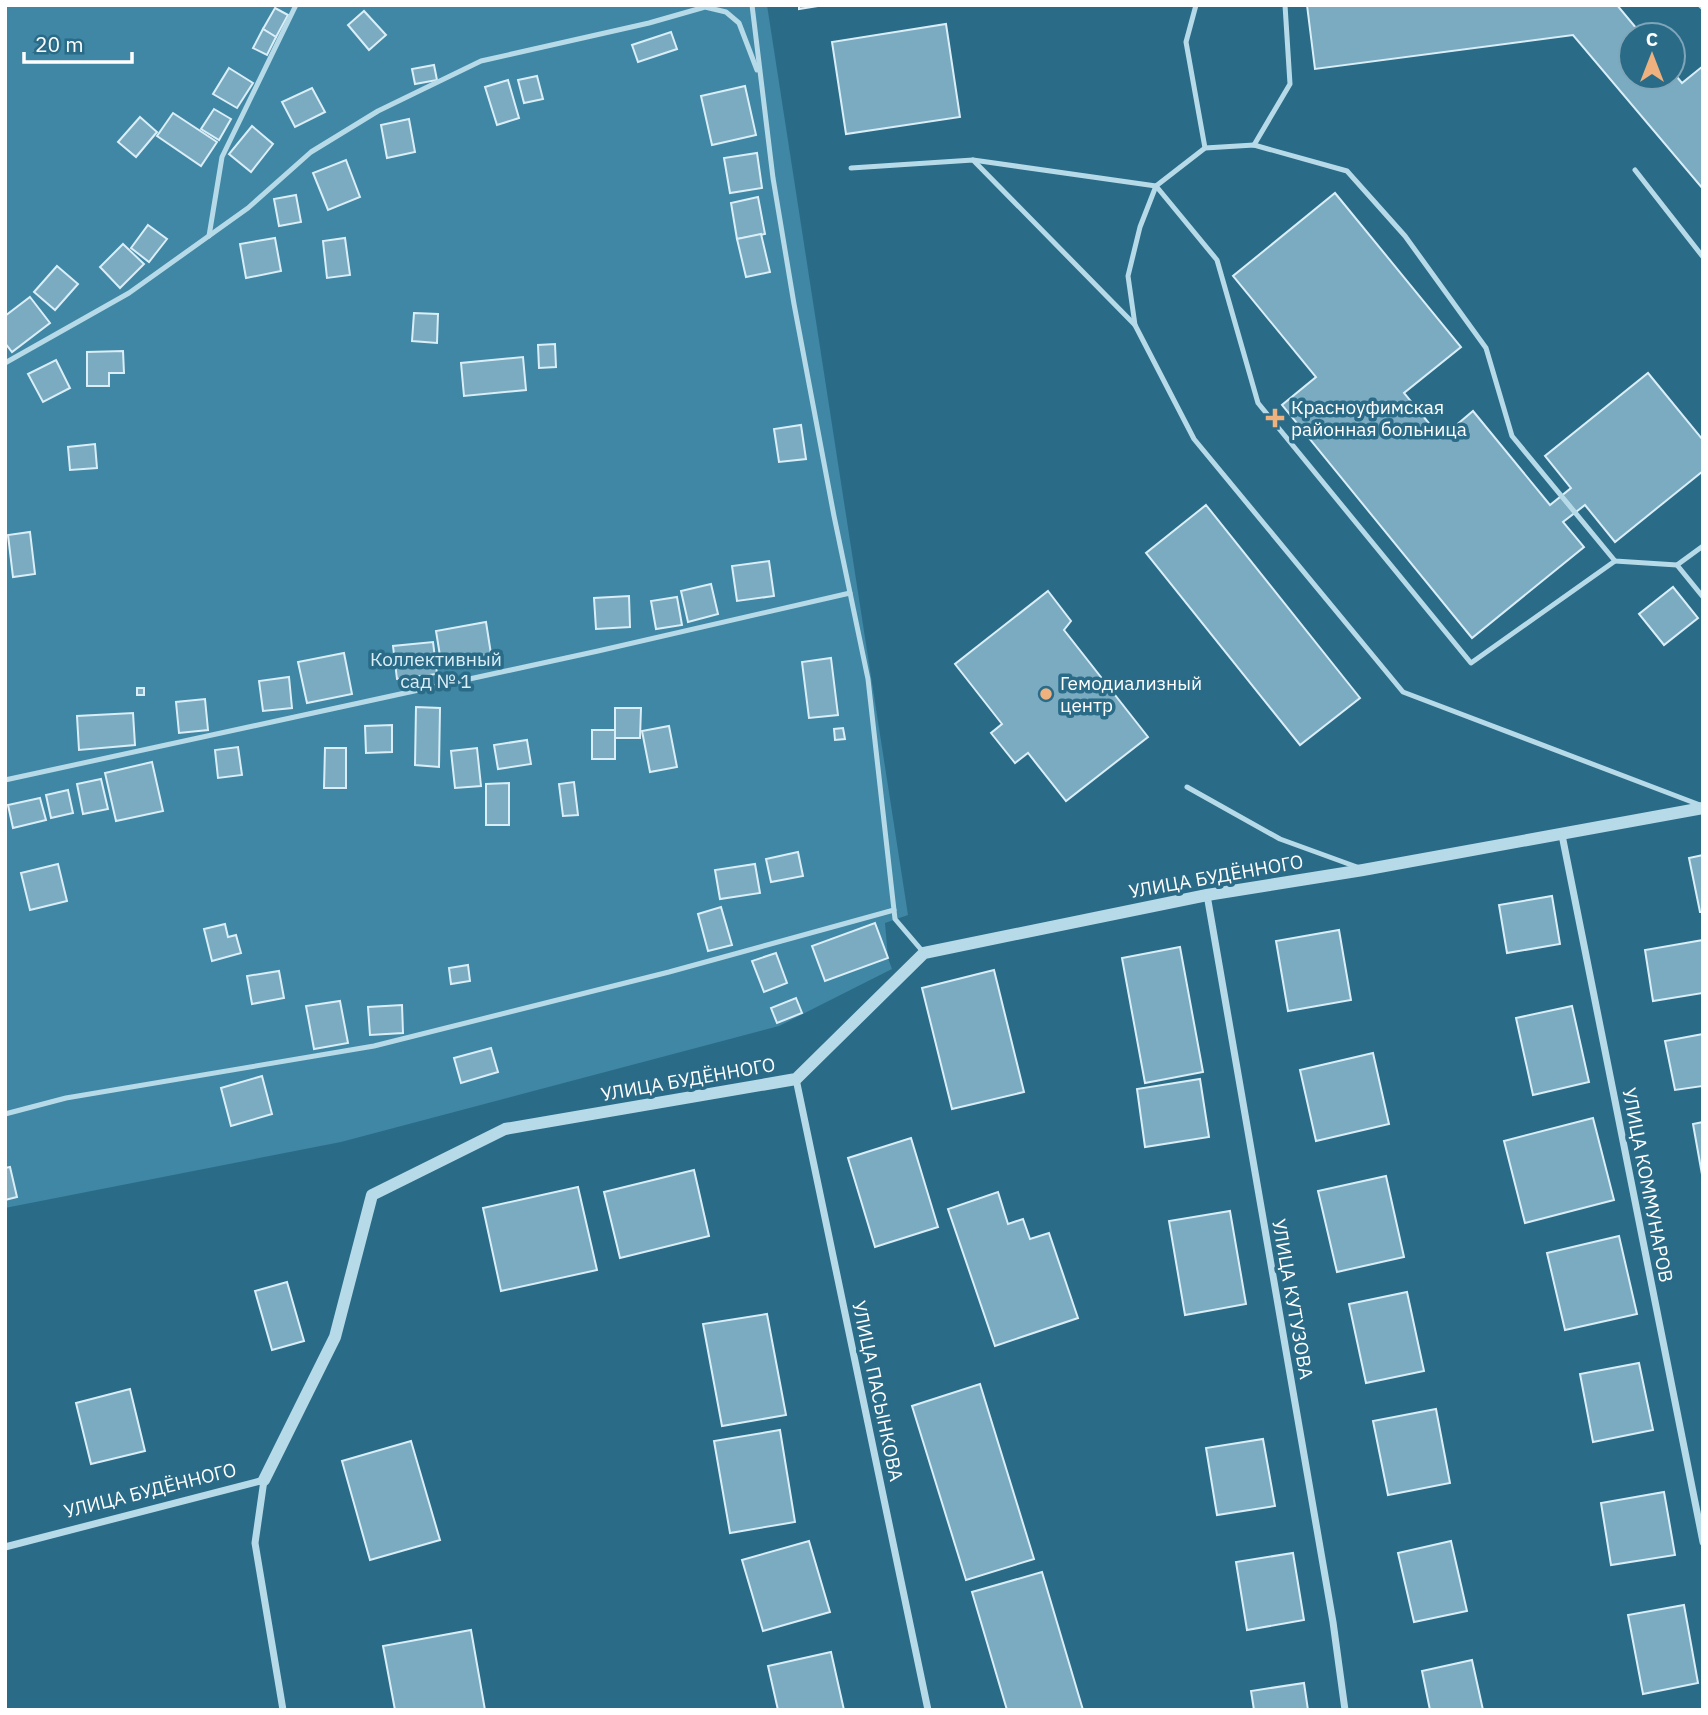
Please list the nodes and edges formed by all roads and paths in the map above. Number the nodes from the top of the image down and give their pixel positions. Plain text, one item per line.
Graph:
1 (296, 5) edge
2 (752, 5) edge
3 (1196, 5) edge
4 (1285, 5) edge
5 (704, 6) edge
6 (761, 79) junction
7 (1254, 145) junction
8 (1205, 148) junction
9 (973, 160) junction
10 (851, 168) dead end
11 (1635, 170) dead end
12 (1156, 186) junction
13 (209, 236) junction
14 (1703, 257) edge
15 (1135, 325) junction
16 (5, 363) edge
17 (1703, 546) edge
18 (1615, 561) junction
19 (1677, 565) junction
20 (850, 593) junction
21 (1703, 597) edge
22 (5, 780) edge
23 (1187, 787) dead end
24 (1703, 807) edge
25 (1562, 835) junction
26 (1363, 870) junction
27 (1207, 895) junction
28 (894, 910) junction
29 (924, 953) junction
30 (796, 1080) junction
31 (5, 1114) edge
32 (264, 1480) junction
33 (1703, 1542) edge
34 (5, 1546) edge
35 (283, 1710) edge
36 (928, 1710) edge
37 (1345, 1710) edge

1 - 13 lane
2 - 6 lane
3 - 8 lane
4 - 7 lane
5 - 6 lane
5 - 13 lane
6 - 20 lane
7 - 8 lane
7 - 18 lane
8 - 12 lane
9 - 10 lane
9 - 12 lane
9 - 15 lane
11 - 14 lane
12 - 15 lane
12 - 18 lane
13 - 16 lane
15 - 24 lane
17 - 19 lane
18 - 19 lane
19 - 21 lane
20 - 22 lane
20 - 28 lane
23 - 26 lane
24 - 25 street, УЛИЦА БУДЁННОГО
25 - 26 street, УЛИЦА БУДЁННОГО
25 - 33 street, УЛИЦА КОММУНАРОВ
26 - 27 street, УЛИЦА БУДЁННОГО
27 - 29 street, УЛИЦА БУДЁННОГО
27 - 37 street, УЛИЦА КУТУЗОВА
28 - 29 lane
28 - 31 lane
29 - 30 street, УЛИЦА БУДЁННОГО
30 - 32 street, УЛИЦА БУДЁННОГО
30 - 36 street, УЛИЦА ПАСЫНКОВА
32 - 34 street, УЛИЦА БУДЁННОГО
32 - 35 street

